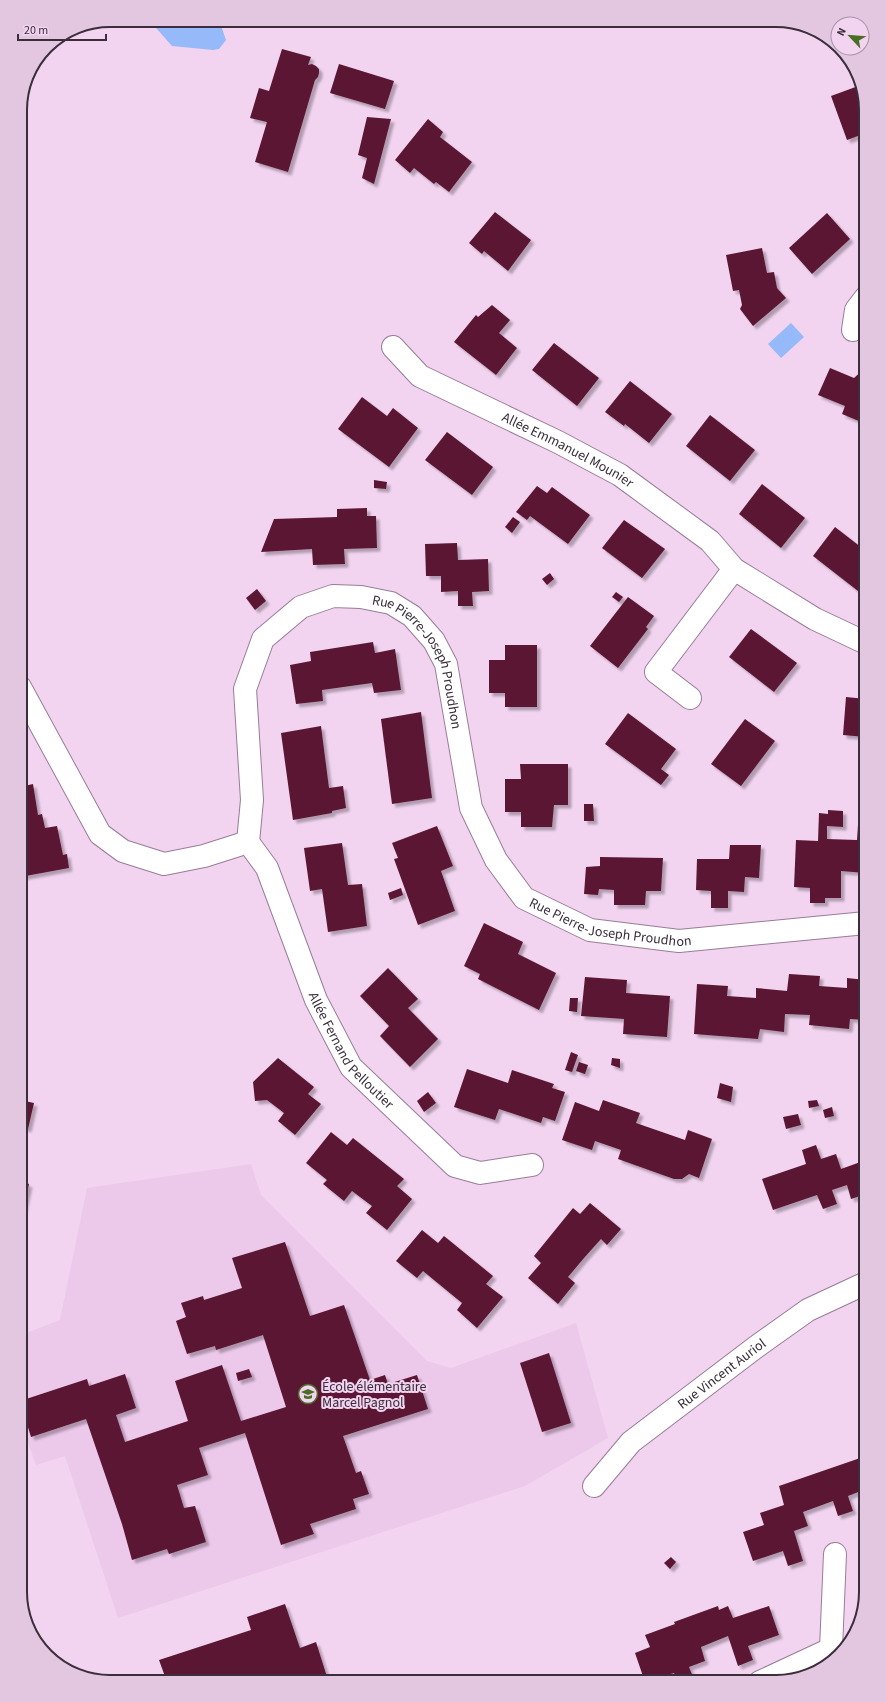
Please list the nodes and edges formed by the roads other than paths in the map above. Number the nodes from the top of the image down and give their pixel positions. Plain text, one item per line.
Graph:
1 (859, 306) edge
2 (853, 330) dead end
3 (393, 347) dead end
4 (734, 569) junction
5 (859, 639) edge
6 (690, 698) dead end
7 (27, 700) edge
8 (248, 842) junction
9 (859, 924) edge
10 (532, 1165) dead end
11 (859, 1286) edge
12 (594, 1486) dead end
13 (835, 1554) dead end
14 (834, 1651) edge
15 (777, 1675) edge

1 - 2 street
3 - 4 street, Allée Emmanuel Mounier
4 - 5 street, Allée Emmanuel Mounier
4 - 6 street
7 - 8 street
8 - 9 street, Rue Pierre-Joseph Proudhon
8 - 10 street, Allée Fernand Pelloutier
11 - 12 street, Rue Vincent Auriol
13 - 14 street
14 - 15 street

